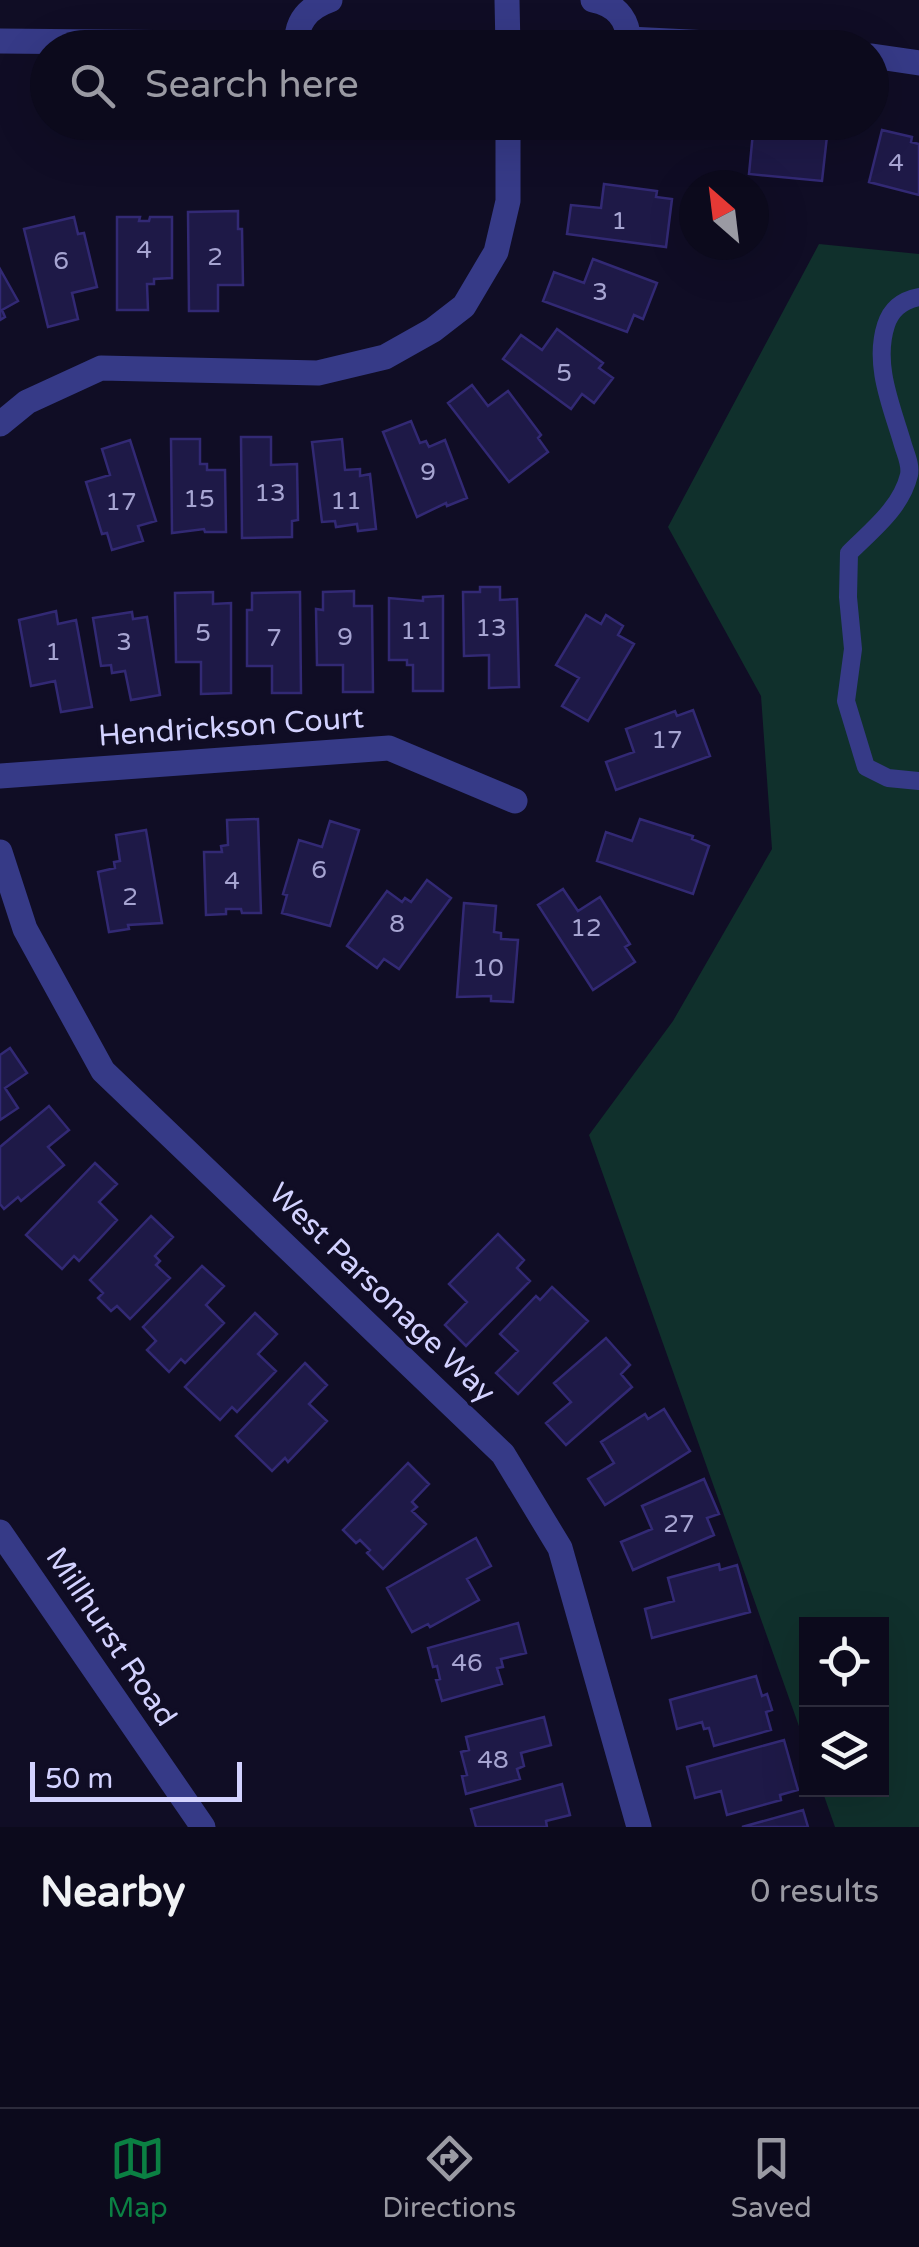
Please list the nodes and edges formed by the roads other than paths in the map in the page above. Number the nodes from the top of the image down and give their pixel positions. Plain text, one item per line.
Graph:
1 (330, 0) edge
2 (508, 0) edge
3 (593, 0) edge
4 (297, 30) edge
5 (508, 30) edge
6 (628, 30) edge
7 (0, 41) edge
8 (30, 42) edge
9 (889, 59) edge
10 (919, 63) edge
11 (508, 140) edge
12 (919, 297) edge
13 (0, 424) edge
14 (0, 776) edge
15 (919, 781) edge
16 (516, 801) dead end
17 (0, 852) edge
18 (0, 1532) edge
19 (203, 1827) edge
20 (638, 1827) edge

1 - 4 street
2 - 5 street
3 - 6 street
7 - 8 street
9 - 10 street
11 - 13 street
12 - 15 lane
14 - 16 street, Hendrickson Court
17 - 20 street, West Parsonage Way
18 - 19 street, Millhurst Road

